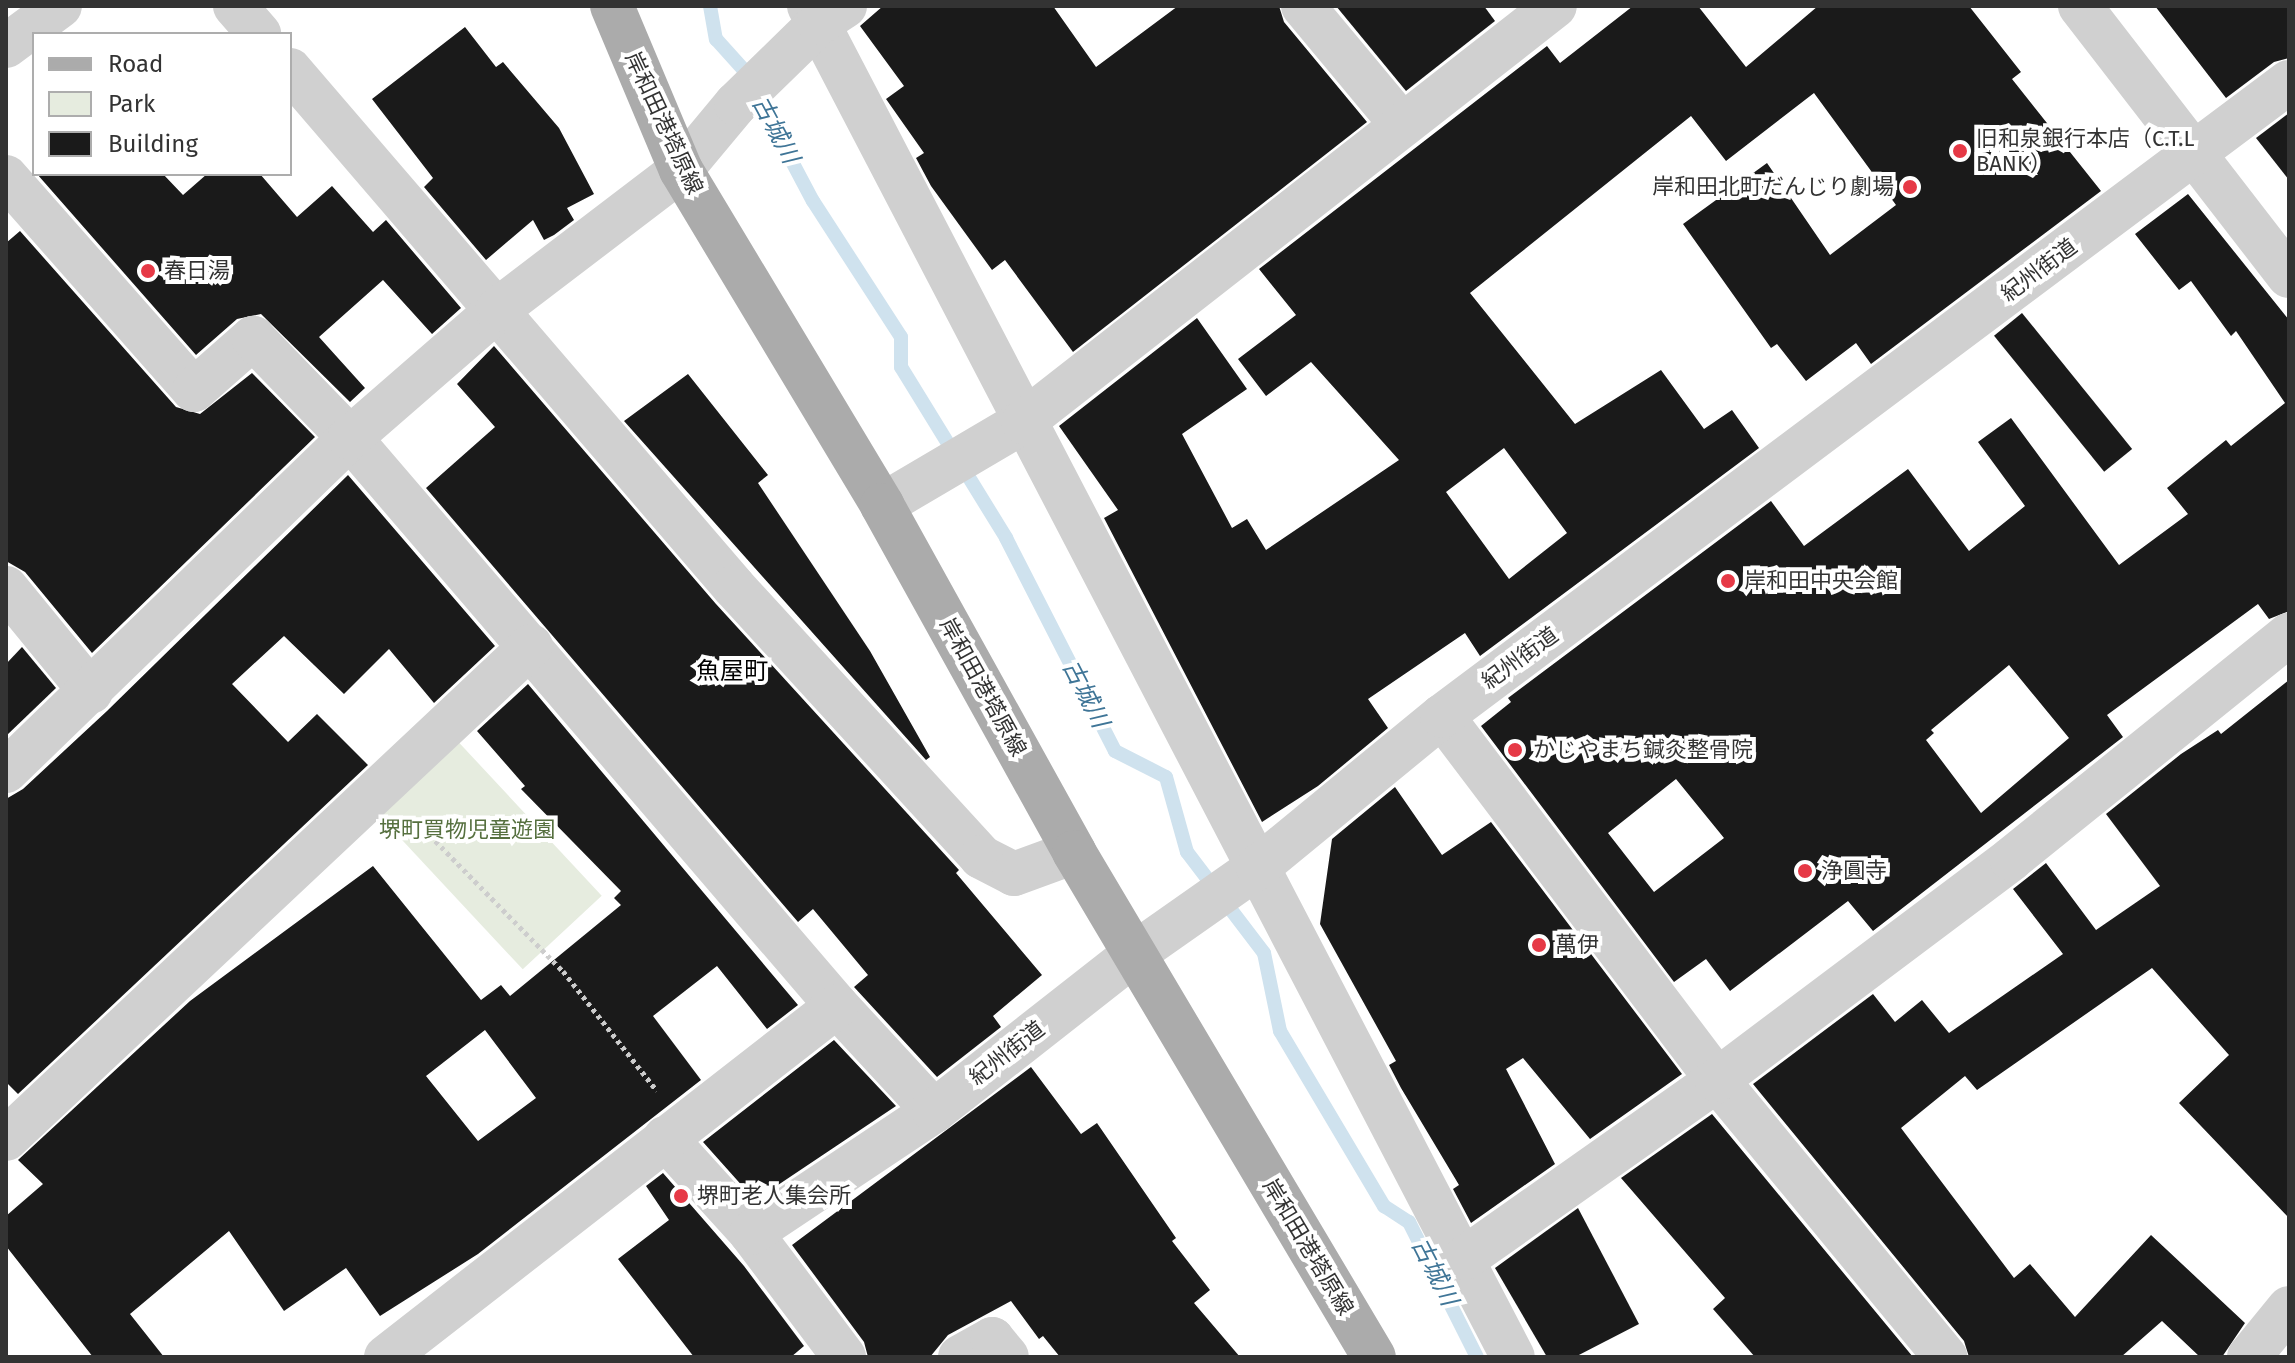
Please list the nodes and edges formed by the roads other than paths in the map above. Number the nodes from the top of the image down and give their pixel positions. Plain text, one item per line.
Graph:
1 (60, 6) edge
2 (235, 6) edge
3 (612, 6) edge
4 (1303, 6) edge
5 (1555, 6) edge
6 (2080, 6) edge
7 (824, 12) edge
8 (257, 32) edge
9 (6, 46) edge
10 (292, 72) edge
11 (2289, 82) edge
12 (1402, 125) junction
13 (2195, 154) junction
14 (681, 170) junction
15 (6, 177) edge
16 (2289, 276) edge
17 (497, 310) junction
18 (1023, 422) junction
19 (350, 438) junction
20 (882, 505) junction
21 (6, 588) edge
22 (2289, 635) edge
23 (531, 646) junction
24 (91, 692) junction
25 (1442, 716) junction
26 (6, 771) edge
27 (1074, 852) junction
28 (1232, 886) junction
29 (1134, 954) junction
30 (837, 1006) junction
31 (1717, 1080) junction
32 (934, 1111) junction
33 (674, 1131) junction
34 (6, 1139) edge
35 (751, 1233) junction
36 (1465, 1258) junction
37 (2289, 1308) edge
38 (841, 1356) edge
39 (386, 1357) edge
40 (960, 1357) edge
41 (1007, 1357) edge
42 (1374, 1357) edge
43 (1513, 1357) edge
44 (1945, 1357) edge
45 (2249, 1357) edge

1 - 9 street
2 - 8 street
3 - 14 main road, 岸和田港塔原線
4 - 12 street
5 - 12 street
6 - 13 street
7 - 14 street
7 - 18 street
10 - 17 street
11 - 13 street, 紀州街道
12 - 18 street
13 - 16 street
13 - 25 street, 紀州街道
14 - 17 street
14 - 20 main road, 岸和田港塔原線
15 - 19 street
17 - 19 street
17 - 27 street
18 - 20 street
18 - 28 street
19 - 23 street
19 - 24 street
20 - 27 main road, 岸和田港塔原線
21 - 24 street
22 - 31 street
23 - 30 street
23 - 34 street
24 - 26 street
25 - 28 street, 紀州街道
25 - 31 street
27 - 29 main road, 岸和田港塔原線
28 - 29 street, 紀州街道
28 - 36 street
29 - 32 street, 紀州街道
29 - 42 main road, 岸和田港塔原線
30 - 32 street
30 - 33 street
31 - 36 street
31 - 44 street
32 - 35 street, 紀州街道
33 - 35 street
33 - 39 street
35 - 38 street
36 - 43 street
37 - 45 street
40 - 41 street

